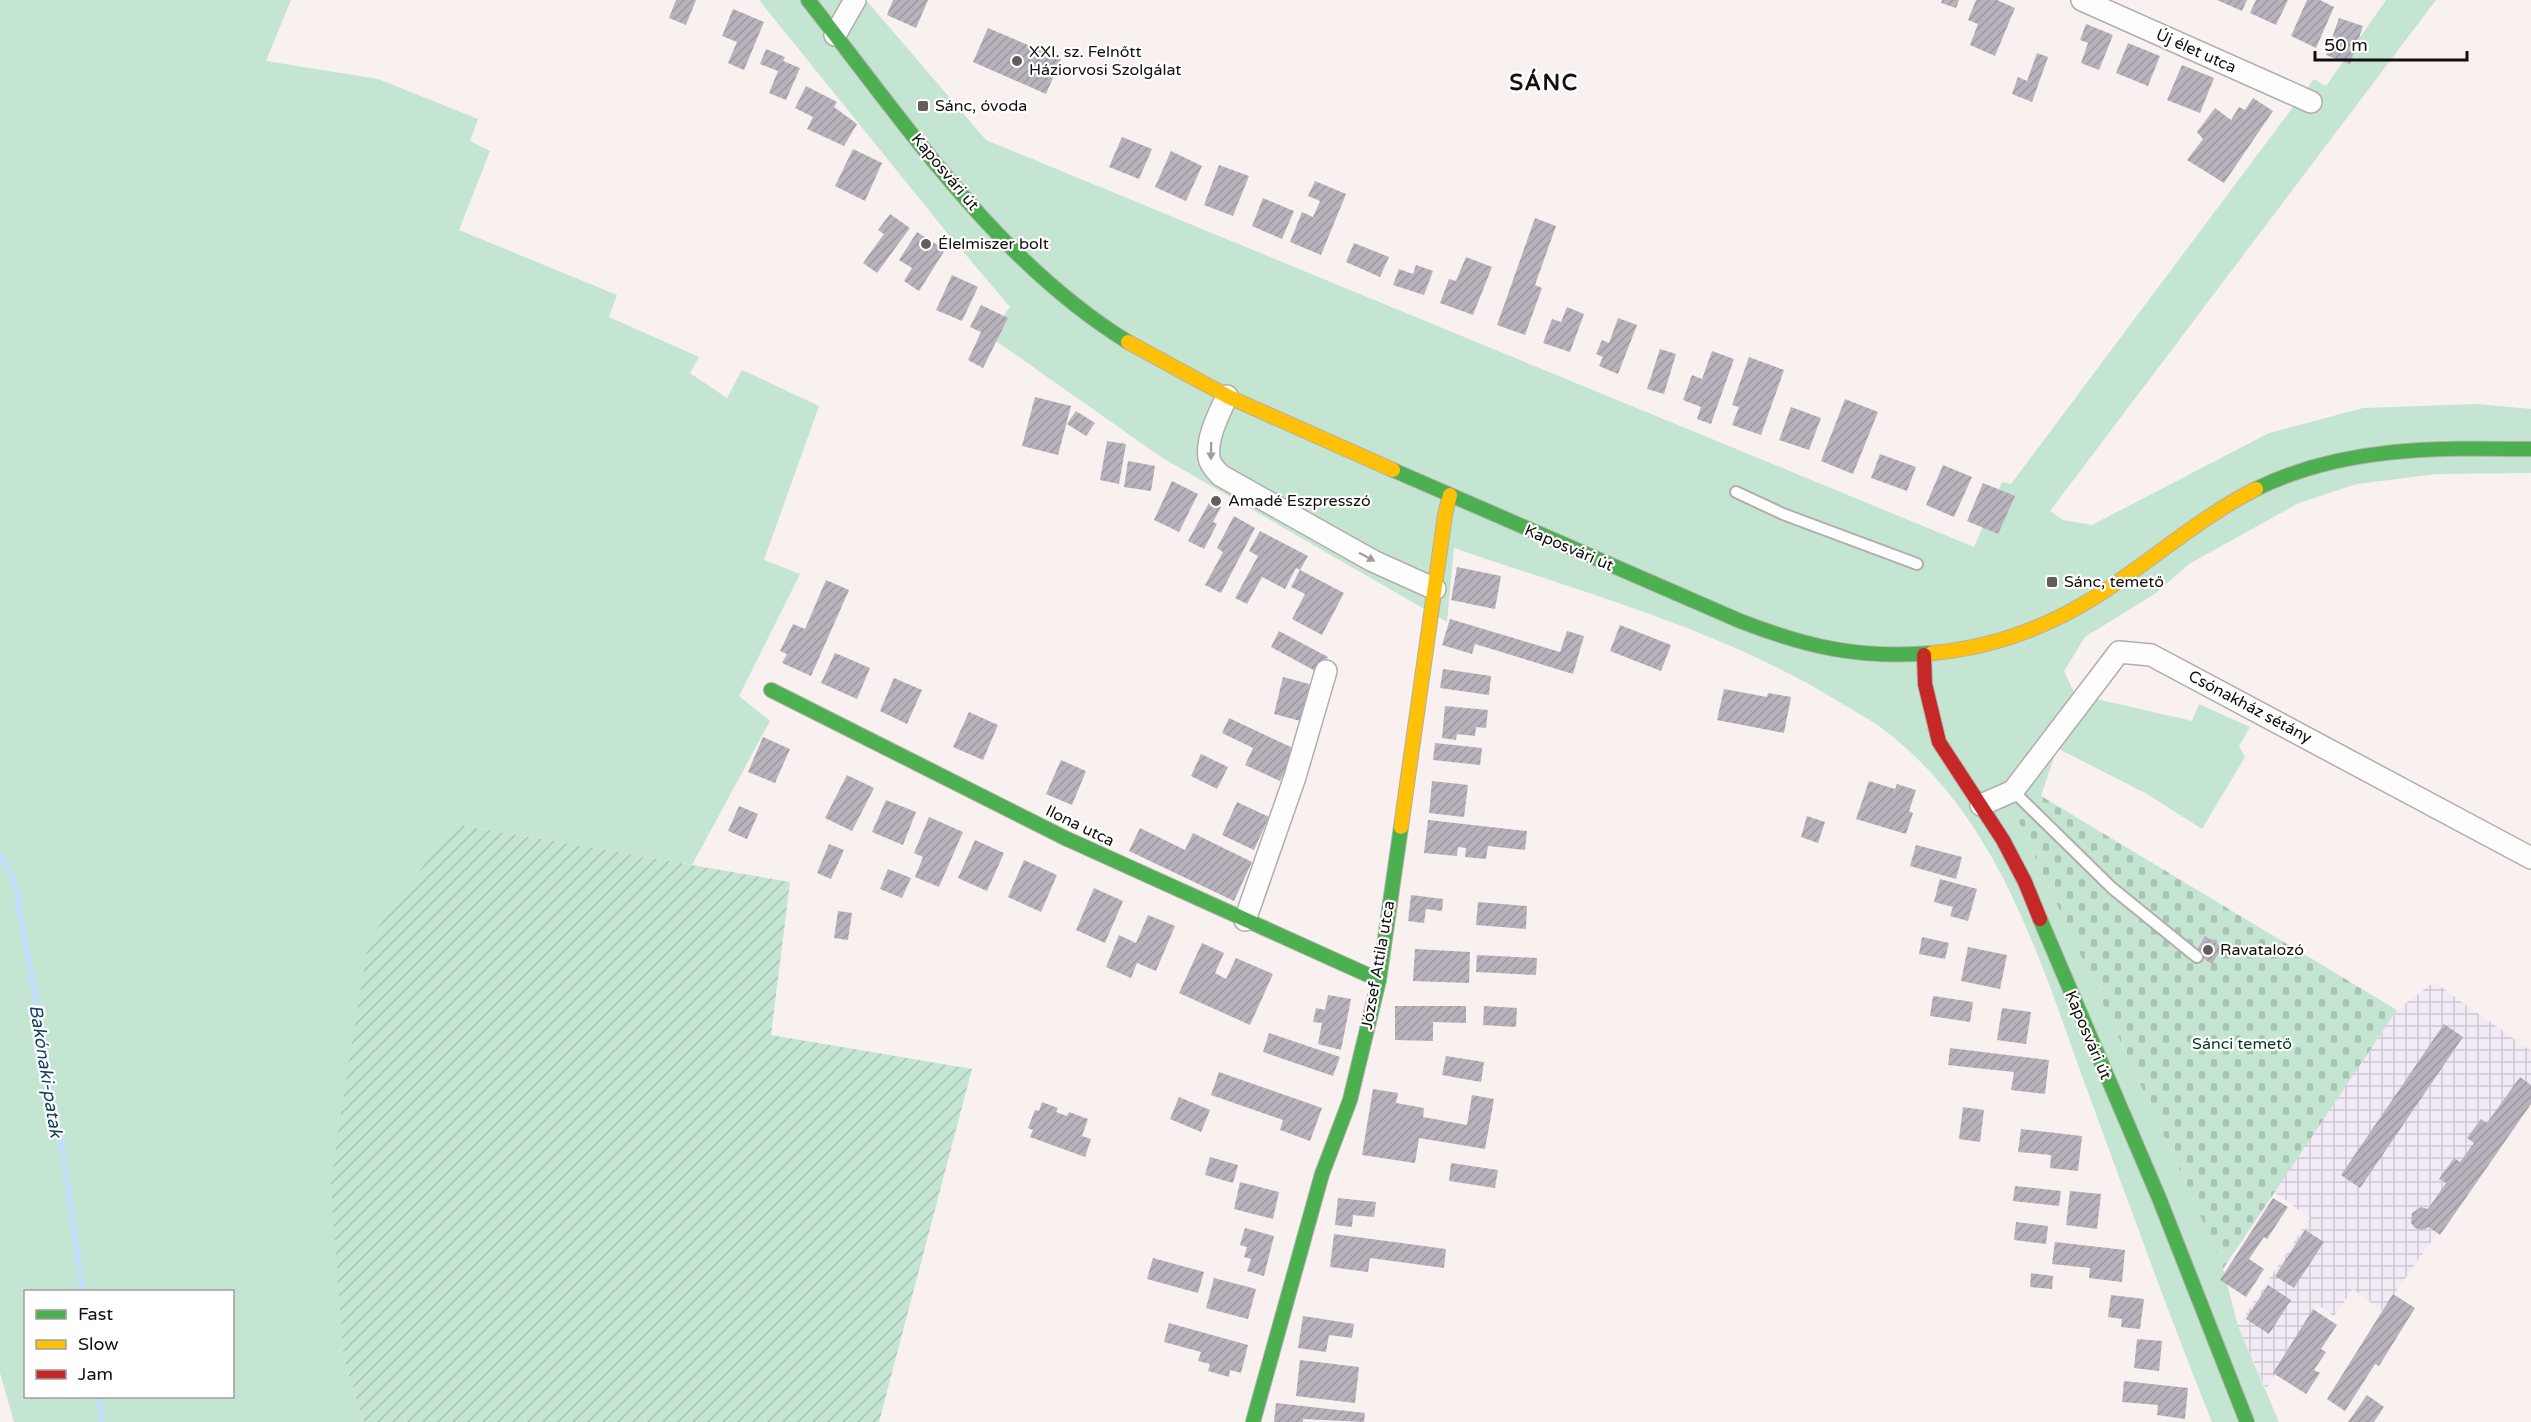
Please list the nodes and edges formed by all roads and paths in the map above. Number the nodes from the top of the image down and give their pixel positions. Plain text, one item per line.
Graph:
1 (808, 0) edge
2 (855, 0) edge
3 (2082, 0) edge
4 (836, 35) junction
5 (2311, 102) dead end
6 (1227, 396) junction
7 (2531, 449) edge
8 (1736, 492) dead end
9 (1450, 495) junction
10 (1917, 564) dead end
11 (1435, 588) junction
12 (1924, 655) junction
13 (1326, 671) dead end
14 (771, 690) dead end
15 (2013, 791) junction
16 (1981, 806) junction
17 (2531, 858) edge
18 (1245, 920) junction
19 (2197, 957) dead end
20 (1379, 981) junction
21 (1253, 1422) edge
22 (2247, 1422) edge

1 - 4 street, Kaposvári út
2 - 4 street
3 - 5 street, Új élet utca
4 - 6 street, Kaposvári út
6 - 9 street, Kaposvári út
6 -> 11 street
7 - 12 street, Kaposvári út
8 - 10 lane
9 - 11 street, József Attila utca
9 - 12 street, Kaposvári út
11 - 20 street, József Attila utca
12 - 16 street, Kaposvári út
13 - 18 street
14 - 18 street, Ilona utca
15 - 16 street
15 - 17 street, Csónakház sétány
15 - 19 lane
16 - 22 street, Kaposvári út
18 - 20 street, Ilona utca
20 - 21 street, József Attila utca

